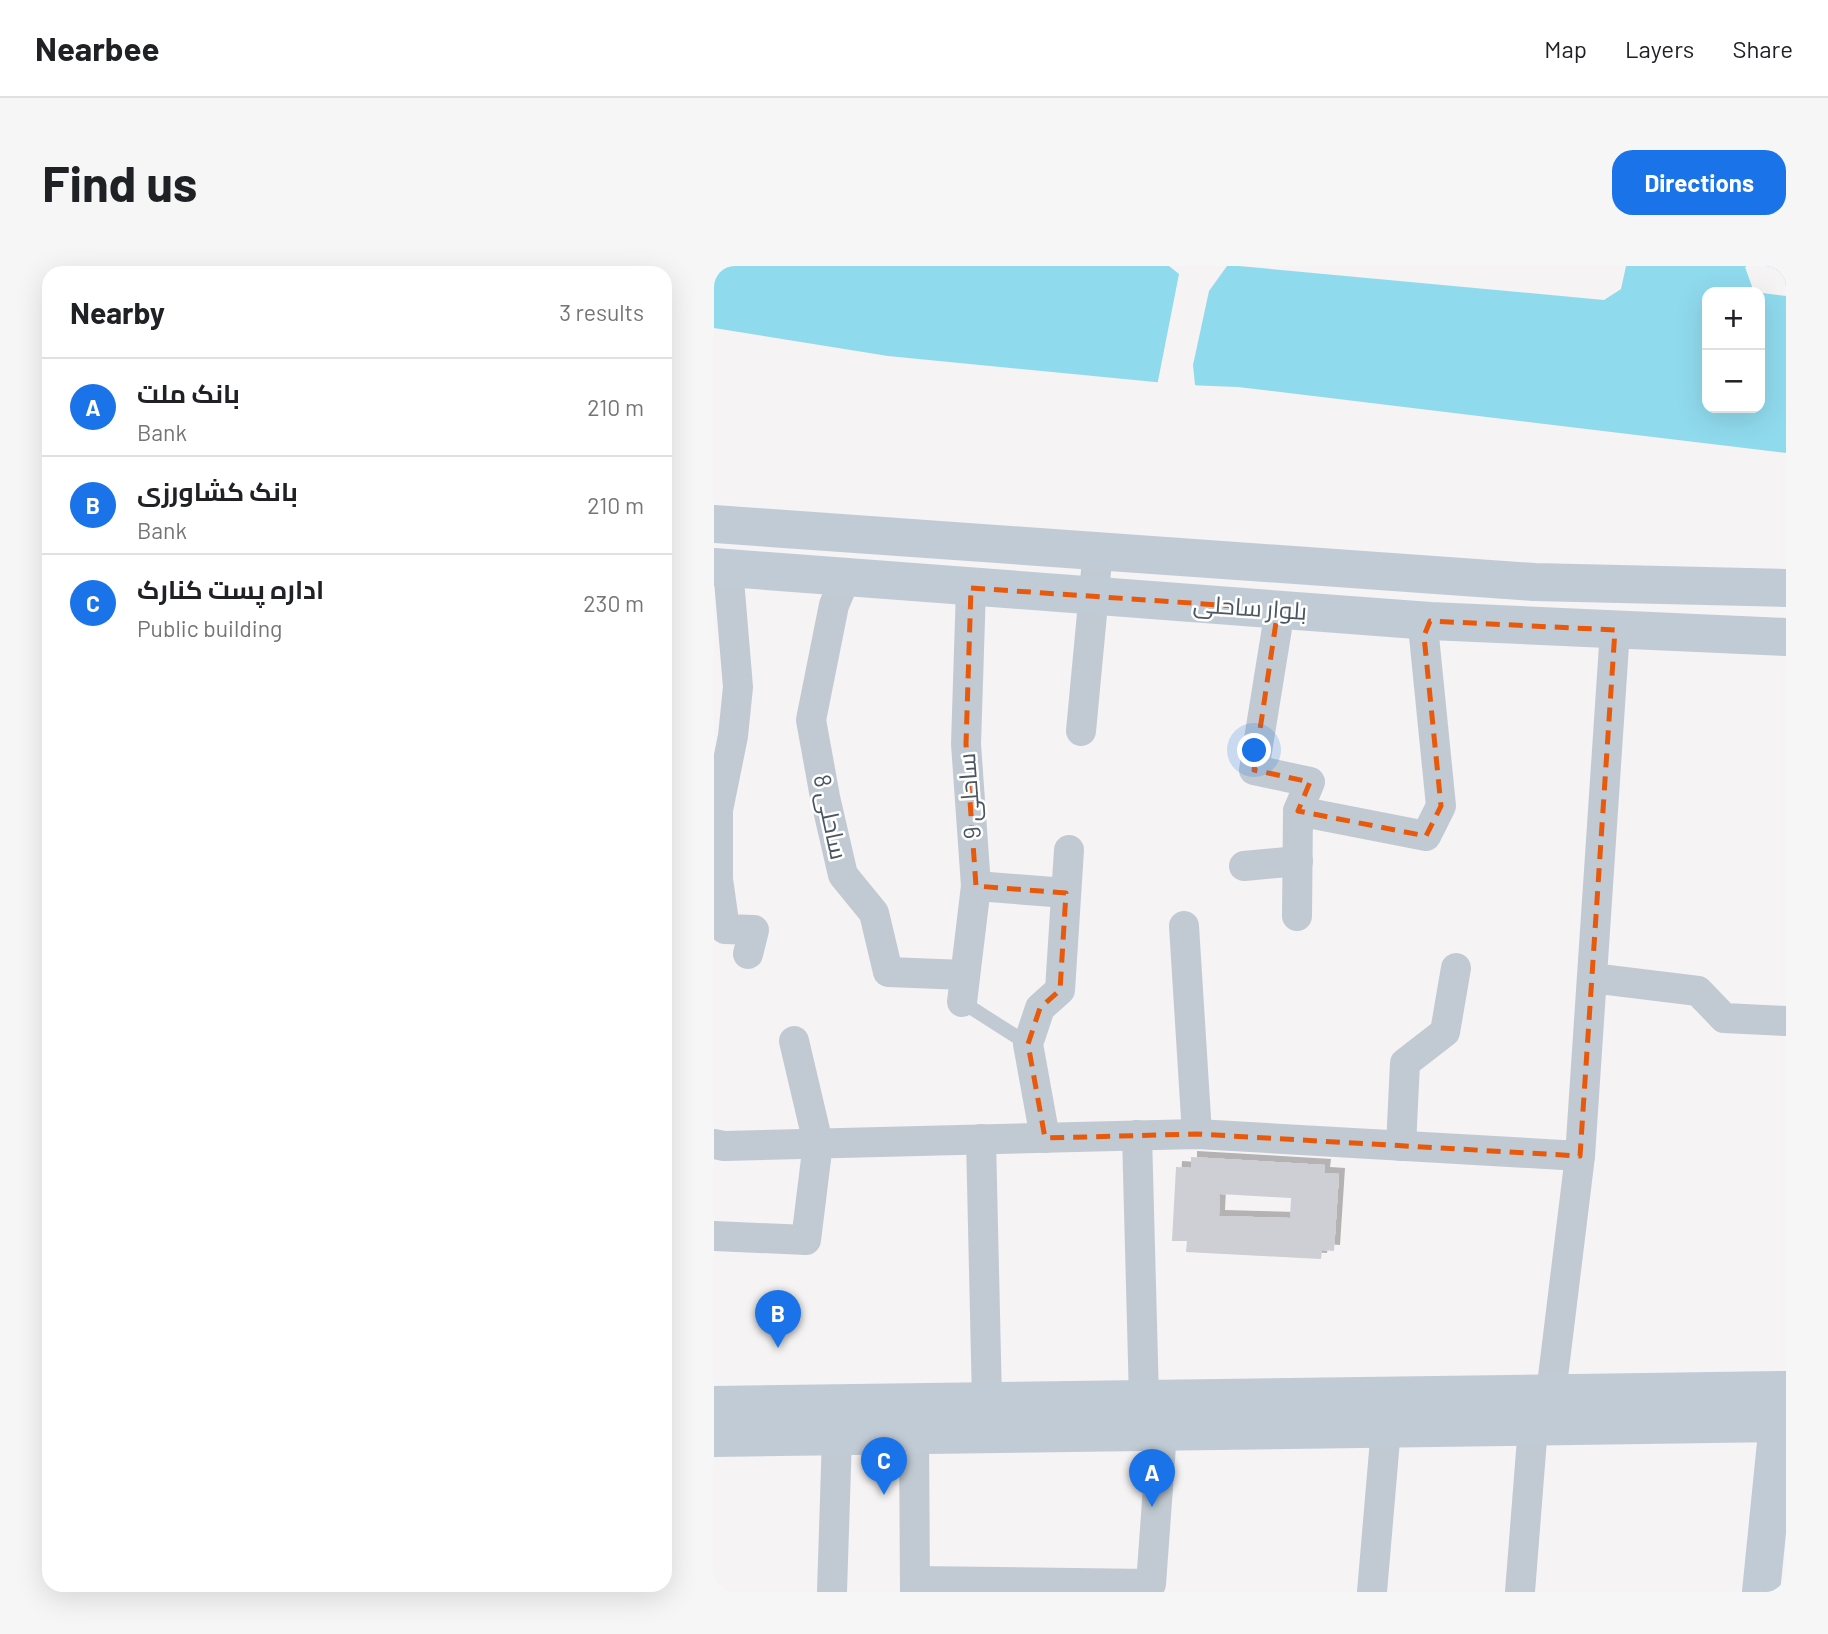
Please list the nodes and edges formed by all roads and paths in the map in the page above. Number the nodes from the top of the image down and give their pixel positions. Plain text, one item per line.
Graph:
1 (714, 524) edge
2 (1098, 550) junction
3 (721, 568) edge
4 (846, 578) junction
5 (971, 588) junction
6 (1786, 588) edge
7 (1095, 598) junction
8 (1278, 609) junction
9 (1430, 621) junction
10 (1615, 630) junction
11 (1786, 637) edge
12 (1081, 731) dead end
13 (1298, 811) junction
14 (1069, 850) dead end
15 (1298, 861) junction
16 (1244, 866) dead end
17 (976, 886) junction
18 (1066, 894) junction
19 (1297, 916) dead end
20 (1184, 926) dead end
21 (748, 954) dead end
22 (1456, 968) dead end
23 (1592, 978) junction
24 (964, 989) junction
25 (1786, 1021) edge
26 (794, 1041) dead end
27 (1028, 1044) junction
28 (1196, 1134) junction
29 (1137, 1135) junction
30 (1045, 1138) junction
31 (981, 1139) junction
32 (818, 1143) junction
33 (714, 1144) edge
34 (1401, 1146) junction
35 (1580, 1156) junction
36 (714, 1236) edge
37 (1551, 1393) junction
38 (1144, 1399) junction
39 (987, 1401) junction
40 (714, 1405) edge
41 (1784, 1412) edge
42 (1532, 1426) junction
43 (1386, 1428) junction
44 (1162, 1432) junction
45 (914, 1435) junction
46 (837, 1436) junction
47 (714, 1438) edge
48 (1776, 1547) edge
49 (915, 1586) edge
50 (832, 1592) edge
51 (1372, 1592) edge
52 (1520, 1592) edge
53 (1761, 1592) edge

1 - 2 main road, بلوار ساحلی
2 - 6 main road, بلوار ساحلی
2 - 7 street
3 - 4 main road, بلوار ساحلی
3 - 21 street
4 - 5 main road, بلوار ساحلی
4 - 24 street, ساحلی 8
5 - 7 main road, بلوار ساحلی
5 - 17 street, ساحلی 9
7 - 8 main road, بلوار ساحلی
7 - 12 street
8 - 9 main road, بلوار ساحلی
8 - 13 street
9 - 10 main road, بلوار ساحلی
9 - 13 street
10 - 11 main road, بلوار ساحلی
10 - 23 street
13 - 15 street
14 - 18 street
15 - 16 street
15 - 19 street
17 - 18 street
17 - 24 street, ساحلی 9
18 - 27 street
20 - 28 street
22 - 34 street
23 - 25 street
23 - 35 street
24 - 27 lane
26 - 32 street
27 - 30 street
28 - 29 street
28 - 34 street
29 - 30 street
29 - 38 street
30 - 31 street
31 - 32 street
31 - 39 street
32 - 33 street
32 - 36 street
34 - 35 street
35 - 37 street
37 - 38 main road
37 - 41 main road
38 - 39 main road
39 - 40 main road
41 - 42 main road
41 - 48 main road
42 - 43 main road
42 - 52 street
43 - 44 main road
43 - 51 street
44 - 45 main road
44 - 49 street
45 - 46 main road
45 - 49 street
46 - 47 main road
46 - 50 street
48 - 53 main road

